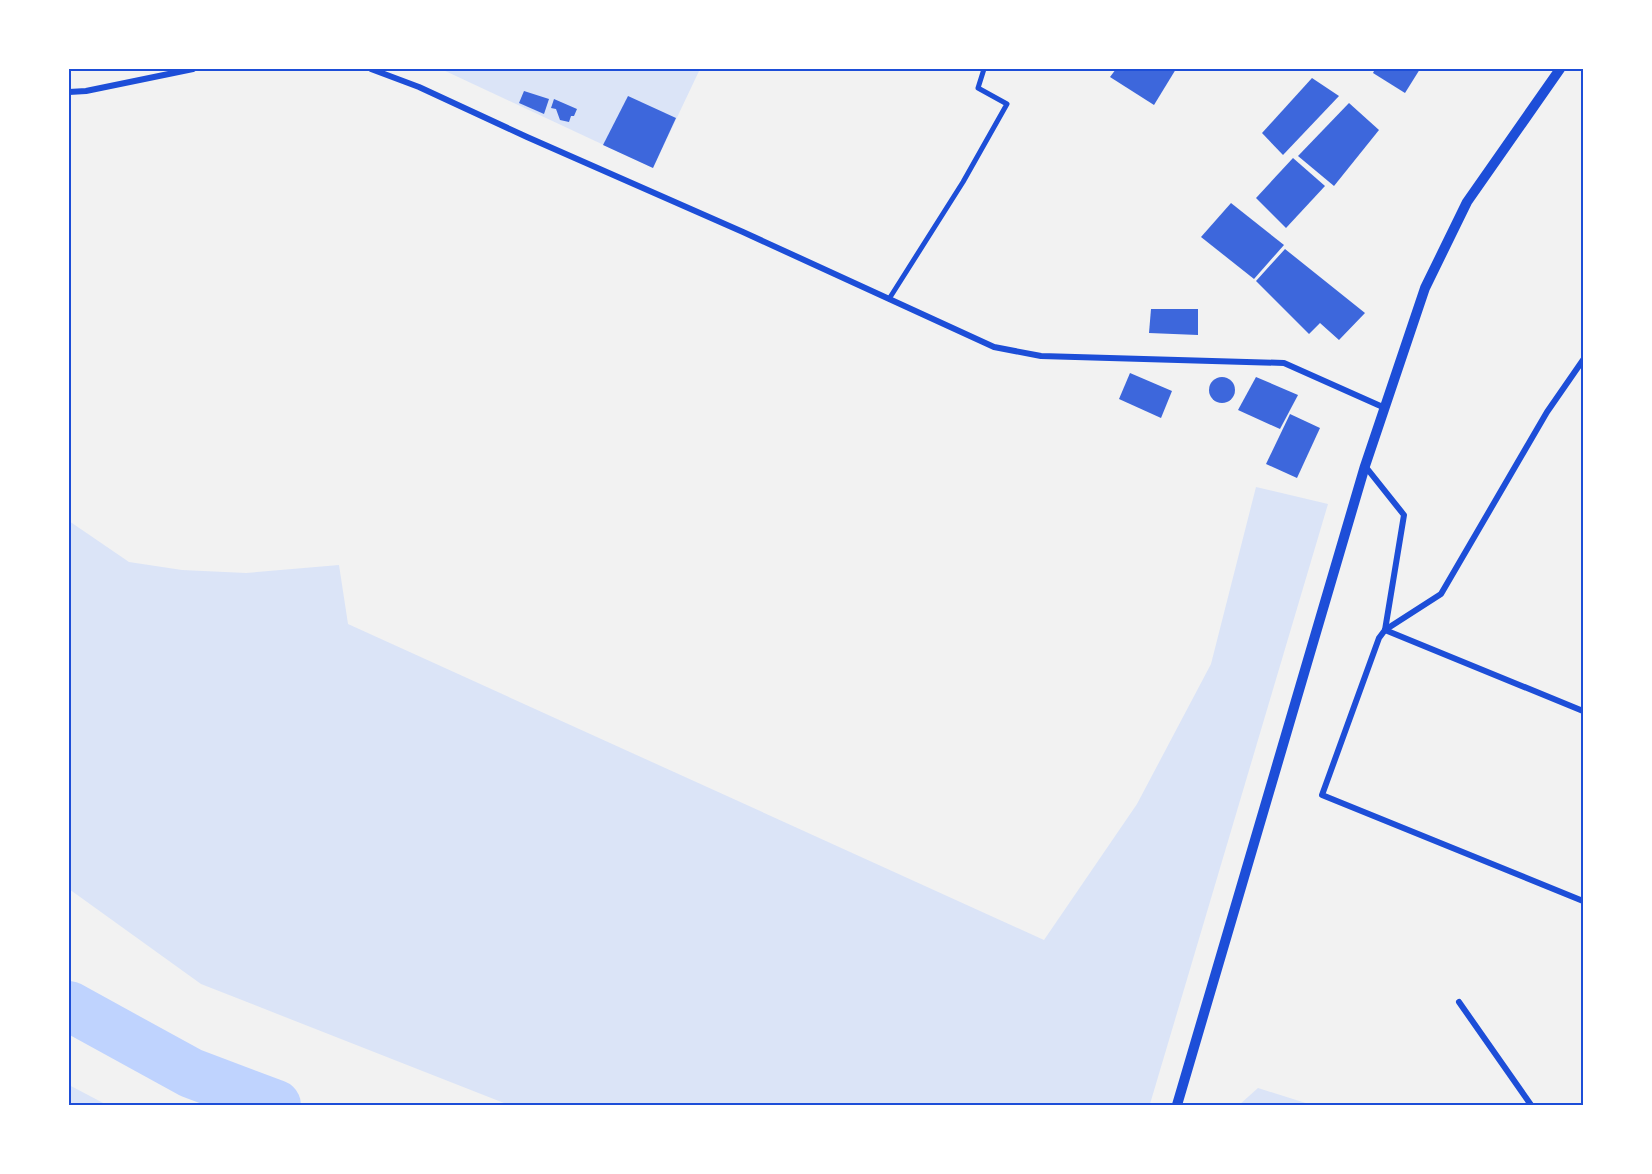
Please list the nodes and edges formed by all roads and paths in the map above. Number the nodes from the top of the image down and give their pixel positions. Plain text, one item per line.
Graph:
1 (193, 69) edge
2 (371, 69) edge
3 (984, 69) edge
4 (1560, 69) edge
5 (69, 93) edge
6 (890, 299) junction
7 (1583, 360) edge
8 (1385, 408) junction
9 (1365, 466) junction
10 (1385, 630) junction
11 (1583, 711) edge
12 (1583, 901) edge
13 (1458, 1002) dead end
14 (1177, 1105) edge
15 (1531, 1105) edge

1 - 5 street
2 - 6 street
3 - 6 street
4 - 8 street
6 - 8 street
7 - 10 street
8 - 9 street
9 - 10 street
9 - 14 street
10 - 11 street
10 - 12 street
13 - 15 street

